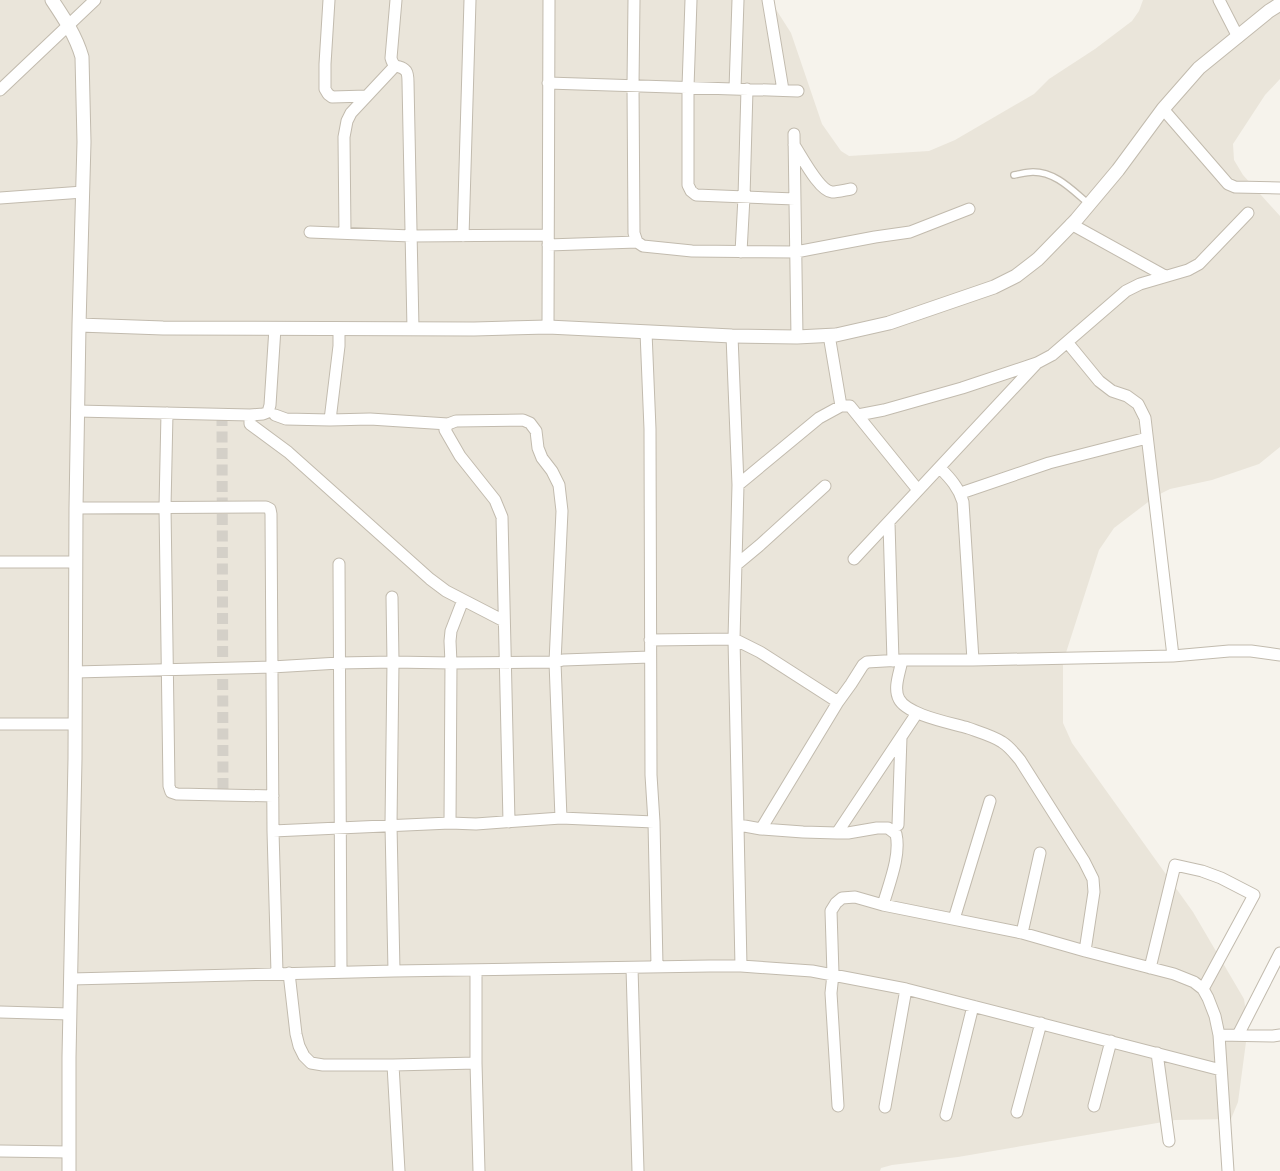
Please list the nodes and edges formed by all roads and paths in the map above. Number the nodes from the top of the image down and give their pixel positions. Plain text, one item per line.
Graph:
1 (52, 0) edge
2 (96, 0) edge
3 (329, 0) edge
4 (396, 0) edge
5 (470, 0) edge
6 (549, 0) edge
7 (634, 0) edge
8 (690, 0) edge
9 (738, 0) edge
10 (768, 0) edge
11 (1219, 0) edge
12 (1280, 4) edge
13 (68, 25) junction
14 (1238, 37) junction
15 (395, 66) junction
16 (548, 83) junction
17 (633, 85) junction
18 (688, 87) junction
19 (735, 89) junction
20 (747, 89) junction
21 (0, 90) edge
22 (784, 90) junction
23 (798, 91) dead end
24 (367, 96) junction
25 (1163, 109) junction
26 (1014, 175) dead end
27 (1280, 188) edge
28 (851, 189) dead end
29 (83, 192) junction
30 (744, 197) junction
31 (0, 198) edge
32 (795, 199) junction
33 (1089, 204) junction
34 (969, 209) dead end
35 (1248, 213) dead end
36 (1071, 224) junction
37 (310, 232) dead end
38 (345, 233) junction
39 (411, 236) junction
40 (463, 236) junction
41 (548, 240) junction
42 (637, 242) junction
43 (741, 252) junction
44 (796, 252) junction
45 (1165, 276) junction
46 (79, 325) junction
47 (275, 328) junction
48 (339, 328) junction
49 (548, 328) junction
50 (413, 329) junction
51 (646, 332) junction
52 (829, 335) junction
53 (732, 336) junction
54 (797, 337) junction
55 (1066, 342) junction
56 (1037, 363) junction
57 (841, 406) junction
58 (77, 411) junction
59 (167, 413) junction
60 (250, 415) junction
61 (275, 415) dead end
62 (858, 415) junction
63 (330, 420) junction
64 (448, 424) junction
65 (1147, 438) junction
66 (940, 468) junction
67 (738, 485) junction
68 (825, 486) dead end
69 (918, 490) junction
70 (961, 493) junction
71 (165, 507) junction
72 (76, 508) junction
73 (889, 523) junction
74 (854, 559) dead end
75 (0, 562) edge
76 (75, 562) junction
77 (339, 564) dead end
78 (736, 565) junction
79 (392, 597) dead end
80 (463, 600) junction
81 (504, 621) junction
82 (734, 639) junction
83 (650, 640) junction
84 (1280, 655) edge
85 (650, 656) junction
86 (1173, 656) junction
87 (897, 660) junction
88 (973, 660) junction
89 (393, 662) junction
90 (555, 662) junction
91 (340, 663) junction
92 (451, 663) junction
93 (505, 663) junction
94 (272, 667) junction
95 (167, 670) junction
96 (75, 672) junction
97 (838, 702) junction
98 (917, 713) junction
99 (0, 724) edge
100 (75, 724) junction
101 (901, 736) junction
102 (273, 796) junction
103 (990, 801) dead end
104 (561, 818) junction
105 (509, 822) junction
106 (654, 822) junction
107 (450, 823) junction
108 (739, 825) junction
109 (898, 825) dead end
110 (391, 826) junction
111 (340, 828) junction
112 (761, 829) junction
113 (273, 831) junction
114 (837, 833) junction
115 (1040, 853) dead end
116 (883, 906) junction
117 (954, 919) junction
118 (1022, 933) junction
119 (1085, 951) junction
120 (1280, 953) edge
121 (658, 966) junction
122 (741, 966) junction
123 (632, 968) junction
124 (1150, 968) junction
125 (476, 970) junction
126 (394, 971) junction
127 (341, 972) junction
128 (277, 973) junction
129 (289, 973) junction
130 (833, 974) junction
131 (71, 979) junction
132 (906, 989) junction
133 (1203, 989) junction
134 (973, 1006) junction
135 (0, 1012) edge
136 (70, 1014) junction
137 (1041, 1023) junction
138 (1219, 1035) junction
139 (1238, 1035) junction
140 (1280, 1035) edge
141 (1111, 1041) junction
142 (1157, 1053) junction
143 (476, 1063) junction
144 (393, 1065) junction
145 (1221, 1070) junction
146 (838, 1106) dead end
147 (1094, 1106) dead end
148 (885, 1107) dead end
149 (1017, 1112) dead end
150 (946, 1115) dead end
151 (1169, 1141) dead end
152 (0, 1151) edge
153 (69, 1152) junction
154 (69, 1171) edge
155 (399, 1171) edge
156 (479, 1171) edge
157 (638, 1171) edge
158 (1228, 1171) edge

1 - 13 street
2 - 13 street
3 - 24 street
4 - 15 street
5 - 40 street
6 - 16 street
7 - 17 street
8 - 18 street
9 - 19 street
10 - 22 street
11 - 14 street
12 - 14 street
13 - 21 street
13 - 29 street
14 - 25 street
15 - 24 street
15 - 39 street
16 - 17 street
16 - 41 street
17 - 18 street
17 - 42 street
18 - 19 street
18 - 30 street
19 - 20 street
20 - 22 street
20 - 30 street
22 - 23 street
24 - 38 street
25 - 27 street
25 - 33 street
26 - 33 lane
28 - 32 street
29 - 31 street
29 - 46 street
30 - 32 street
30 - 43 street
32 - 44 street
33 - 36 street
34 - 44 street
35 - 45 street
36 - 45 street
36 - 52 street
37 - 38 street
38 - 39 street
39 - 40 street
39 - 50 street
40 - 41 street
41 - 42 street
41 - 49 street
42 - 43 street
43 - 44 street
44 - 54 street
45 - 55 street
46 - 47 street
46 - 58 street
47 - 48 street
47 - 60 street
48 - 50 street
48 - 63 street
49 - 50 street
49 - 51 street
51 - 53 street
51 - 83 street
52 - 54 street
52 - 57 street
53 - 54 street
53 - 67 street
55 - 56 street
55 - 65 street
56 - 62 street
56 - 66 street
57 - 62 street
57 - 67 street
58 - 59 street
58 - 72 street
59 - 60 street
59 - 71 street
60 - 80 street
61 - 63 street
62 - 69 street
63 - 64 street
64 - 81 street
64 - 90 street
65 - 70 street
65 - 86 street
66 - 69 street
66 - 70 street
67 - 78 street
68 - 78 street
69 - 73 street
70 - 88 street
71 - 72 street
71 - 94 street
71 - 95 street
72 - 76 street
73 - 74 street
73 - 87 street
75 - 76 street
76 - 96 street
77 - 91 street
78 - 82 street
79 - 89 street
80 - 81 street
80 - 92 street
81 - 93 street
82 - 83 street
82 - 97 street
82 - 108 street
83 - 85 street
84 - 86 street
85 - 90 street
85 - 106 street
86 - 88 street
87 - 88 street
87 - 97 street
87 - 98 street
89 - 91 street
89 - 92 street
89 - 110 street
90 - 93 street
90 - 104 street
91 - 94 street
91 - 111 street
92 - 93 street
92 - 107 street
93 - 105 street
94 - 95 street
94 - 102 street
95 - 96 street
95 - 102 street
96 - 100 street
97 - 112 street
98 - 101 street
98 - 119 street
99 - 100 street
100 - 131 street
101 - 109 street
101 - 114 street
102 - 113 street
103 - 117 street
104 - 105 street
104 - 106 street
105 - 107 street
106 - 121 street
107 - 110 street
108 - 112 street
108 - 122 street
110 - 111 street
110 - 126 street
111 - 113 street
111 - 127 street
112 - 114 street
113 - 128 street
114 - 116 street
115 - 118 street
116 - 117 street
116 - 130 street
117 - 118 street
118 - 119 street
119 - 124 street
120 - 139 street
121 - 122 street
121 - 123 street
122 - 130 street
123 - 125 street
123 - 157 street
124 - 133 street
124 - 133 street
125 - 126 street
125 - 143 street
126 - 127 street
127 - 129 street
128 - 129 street
128 - 131 street
129 - 144 street
130 - 132 street
130 - 146 street
131 - 136 street
132 - 134 street
132 - 148 street
133 - 138 street
134 - 137 street
134 - 150 street
135 - 136 street
136 - 153 street
137 - 141 street
137 - 149 street
138 - 139 street
138 - 145 street
139 - 140 street
141 - 142 street
141 - 147 street
142 - 145 street
142 - 151 street
143 - 144 street
143 - 156 street
144 - 155 street
145 - 158 street
152 - 153 street
153 - 154 street

